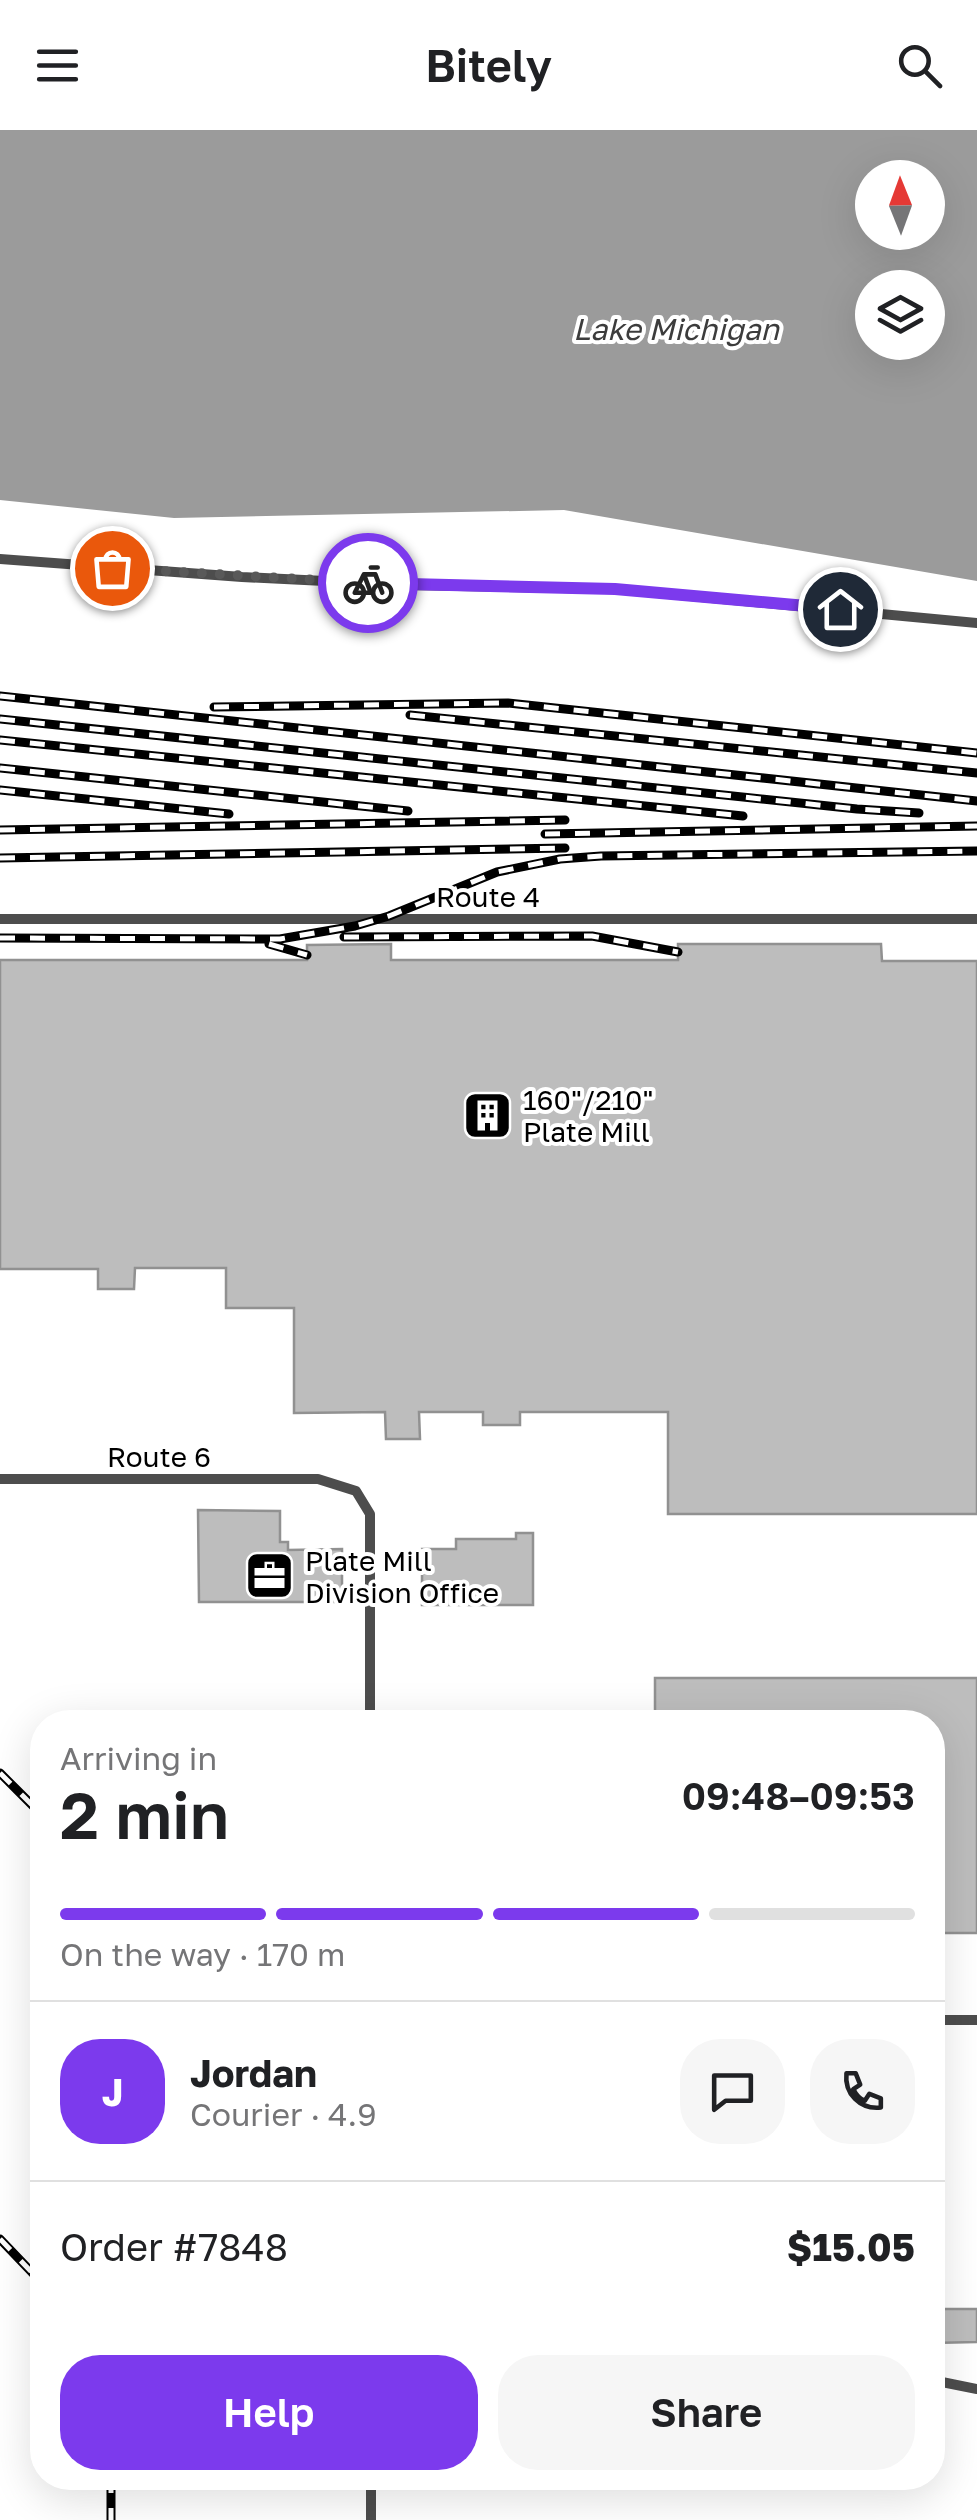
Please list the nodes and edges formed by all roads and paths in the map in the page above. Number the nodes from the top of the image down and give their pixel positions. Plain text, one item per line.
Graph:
1 (0, 559) edge
2 (977, 623) edge
3 (0, 919) edge
4 (977, 920) edge
5 (0, 1478) edge
6 (370, 1710) edge
7 (945, 2020) edge
8 (977, 2020) edge
9 (945, 2383) edge
10 (977, 2390) edge
11 (371, 2490) edge
12 (371, 2520) edge

1 - 2 street
3 - 4 street, Route 4
5 - 6 street, Route 6
7 - 8 street
9 - 10 street
11 - 12 street

